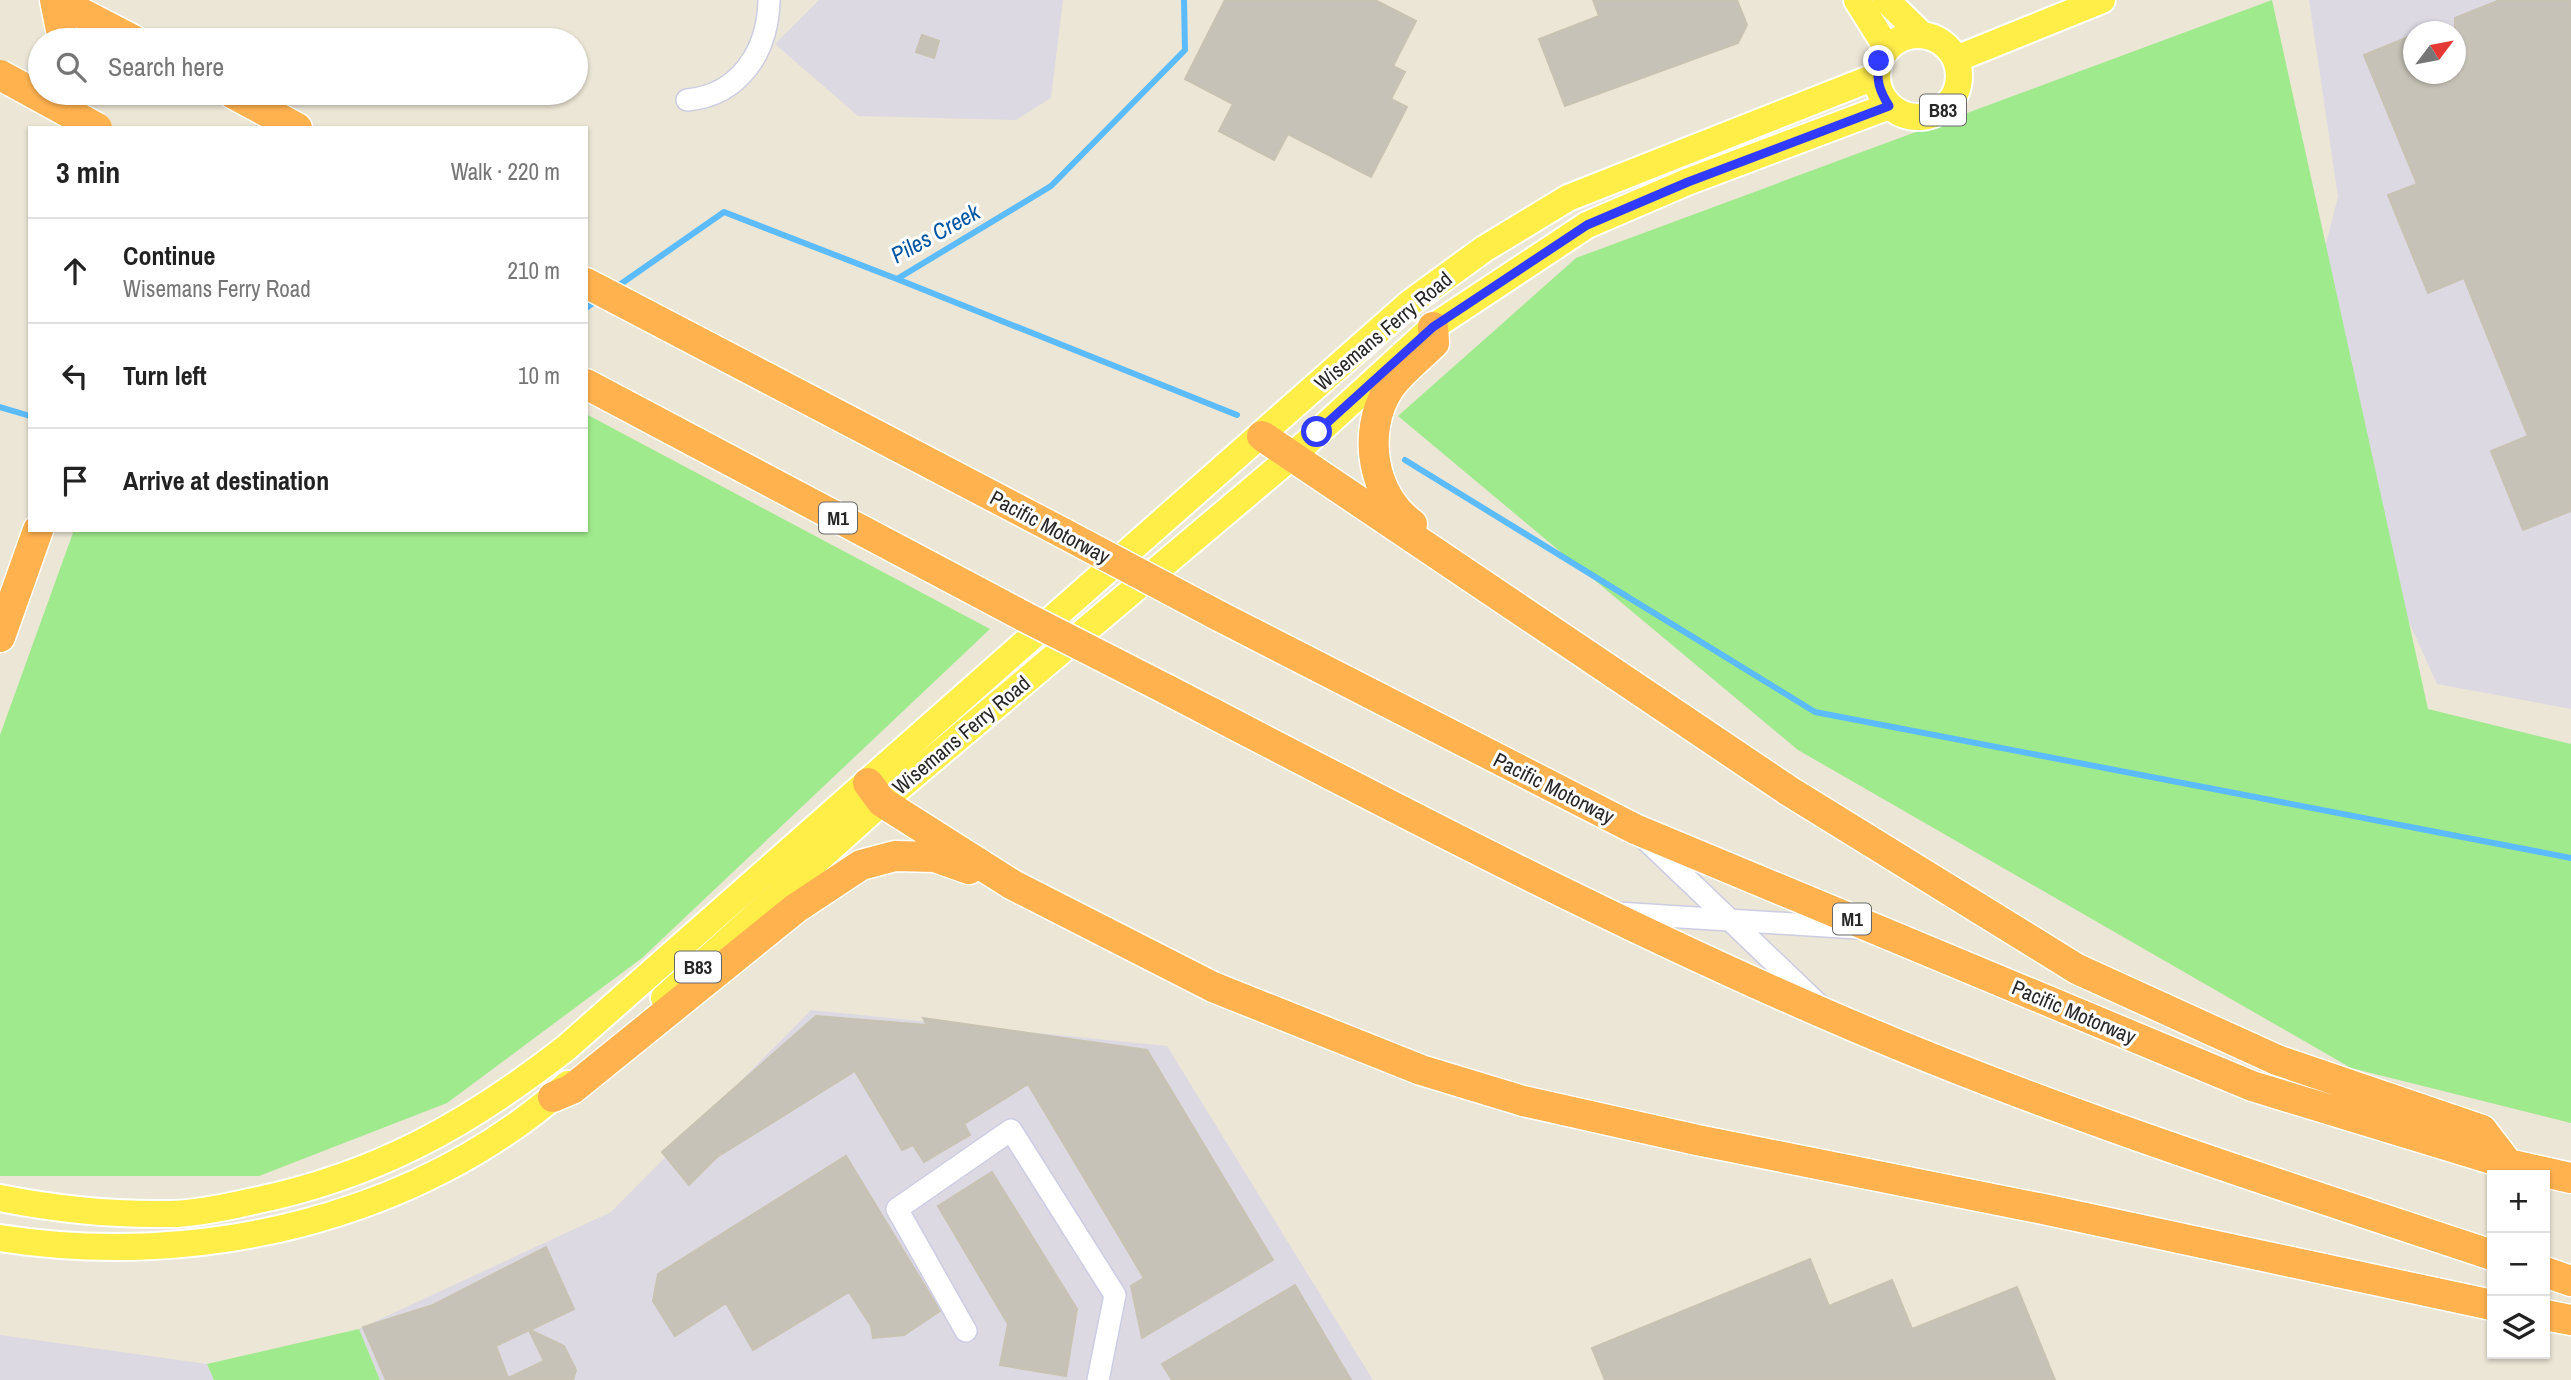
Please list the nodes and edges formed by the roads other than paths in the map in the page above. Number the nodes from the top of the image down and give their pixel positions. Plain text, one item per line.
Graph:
1 (55, 0) edge
2 (769, 0) edge
3 (1857, 0) edge
4 (1886, 0) edge
5 (2102, 0) edge
6 (61, 28) edge
7 (110, 28) edge
8 (1921, 34) junction
9 (1887, 48) junction
10 (1956, 59) junction
11 (0, 75) edge
12 (1877, 76) junction
13 (28, 90) edge
14 (687, 100) dead end
15 (55, 105) edge
16 (73, 105) edge
17 (254, 105) edge
18 (1889, 106) junction
19 (76, 126) edge
20 (93, 126) edge
21 (293, 126) edge
22 (588, 284) edge
23 (1433, 327) junction
24 (588, 385) edge
25 (1262, 436) junction
26 (1291, 457) junction
27 (37, 532) edge
28 (1466, 572) junction
29 (0, 637) edge
30 (875, 792) junction
31 (1635, 829) junction
32 (1013, 886) junction
33 (1601, 912) junction
34 (1731, 920) junction
35 (1877, 930) junction
36 (1830, 1016) junction
37 (553, 1097) junction
38 (2508, 1164) junction
39 (2571, 1178) edge
40 (0, 1198) edge
41 (0, 1238) edge
42 (2487, 1253) edge
43 (2550, 1274) edge
44 (2571, 1281) edge
45 (2487, 1304) edge
46 (2550, 1316) edge
47 (2571, 1320) edge
48 (966, 1331) dead end
49 (1098, 1380) edge

1 - 6 highway
1 - 7 highway
2 - 14 lane
3 - 9 main road
4 - 8 main road
5 - 10 main road
8 - 9 main road
8 - 10 main road
9 - 12 main road
10 - 18 main road, B83
11 - 13 highway, bridge
12 - 18 main road, B83
12 - 25 main road, Wisemans Ferry Road / B83
15 - 20 highway, bridge
16 - 19 highway
17 - 21 highway
18 - 23 main road, Wisemans Ferry Road / B83
22 - 31 highway, Pacific Motorway / M1, bridge
23 - 26 main road, Wisemans Ferry Road / B83
23 - 28 highway
24 - 33 highway, M1, bridge
25 - 26 highway
25 - 30 main road, Wisemans Ferry Road / B83
26 - 28 highway
26 - 30 main road, Wisemans Ferry Road / B83
27 - 29 highway
28 - 38 highway
30 - 32 highway
30 - 37 main road, Wisemans Ferry Road / B83
30 - 40 main road, Wisemans Ferry Road / B83
31 - 34 lane
31 - 35 highway, Pacific Motorway / M1
32 - 37 highway
32 - 45 highway
33 - 34 lane
33 - 36 highway, M1
34 - 35 lane
34 - 36 lane
35 - 38 highway, Pacific Motorway / M1
36 - 42 highway, M1
37 - 41 main road, Wisemans Ferry Road / B83
38 - 39 highway, Pacific Motorway / M1
43 - 44 highway
46 - 47 highway
48 - 49 lane

